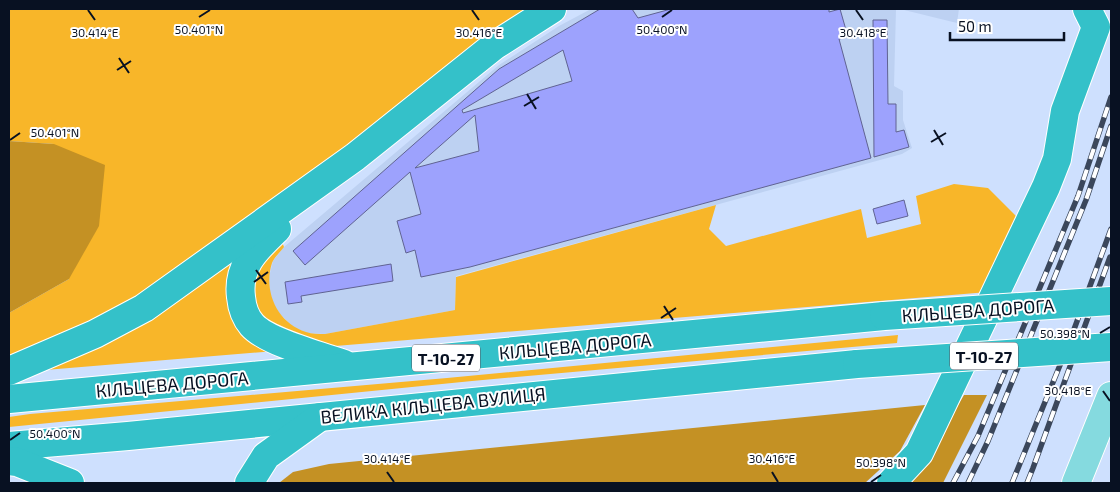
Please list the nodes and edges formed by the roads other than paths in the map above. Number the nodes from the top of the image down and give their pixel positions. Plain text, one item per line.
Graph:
1 (552, 9) edge
2 (1087, 9) edge
3 (355, 157) junction
4 (1111, 301) edge
5 (1111, 347) edge
6 (353, 367) junction
7 (9, 371) edge
8 (9, 399) edge
9 (1107, 408) edge
10 (321, 416) junction
11 (9, 446) edge
12 (9, 461) edge
13 (70, 483) edge
14 (250, 483) edge
15 (891, 483) edge
16 (1076, 483) edge

1 - 3 highway
2 - 15 highway
3 - 6 highway
3 - 7 highway
4 - 6 highway, КІЛЬЦЕВА ДОРОГА / Т-10-27, bridge
5 - 10 highway, ВЕЛИКА КІЛЬЦЕВА ВУЛИЦЯ / Т-10-27, bridge
6 - 8 highway, КІЛЬЦЕВА ДОРОГА / Т-10-27
9 - 16 main road
10 - 11 highway, ВЕЛИКА КІЛЬЦЕВА ВУЛИЦЯ / Т-10-27
10 - 14 highway
12 - 13 highway

